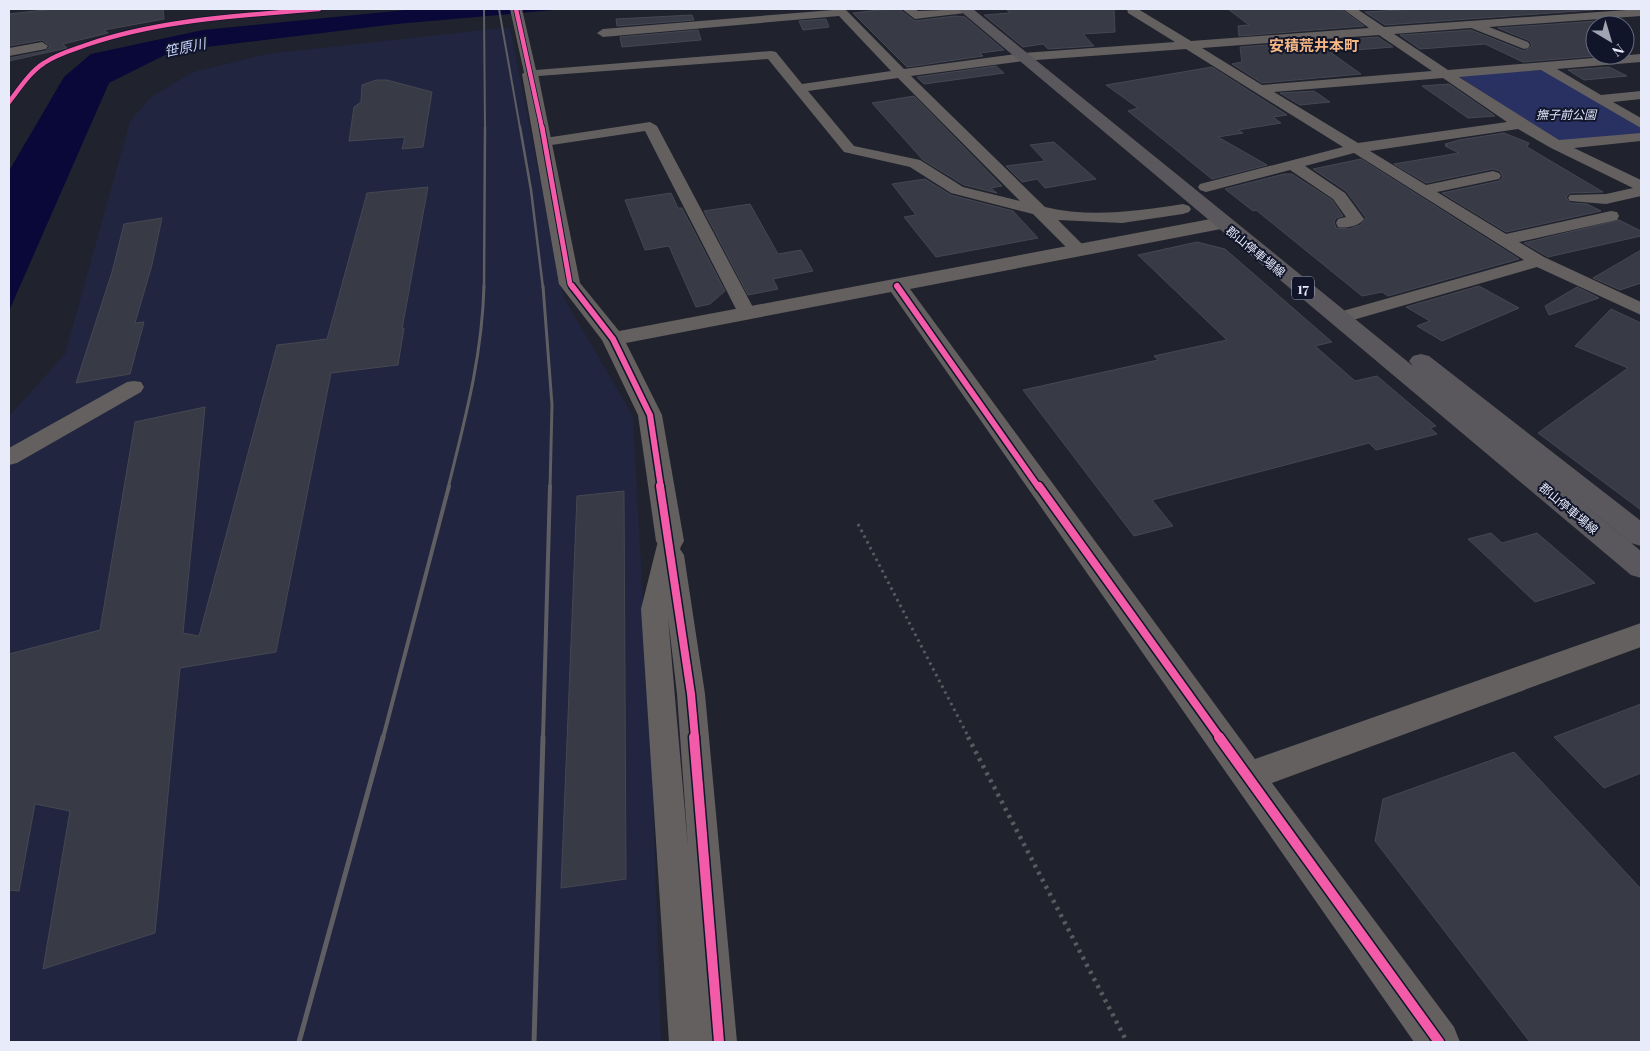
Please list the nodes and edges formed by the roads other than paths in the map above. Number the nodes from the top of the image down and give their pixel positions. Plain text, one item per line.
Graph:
1 (516, 9) edge
2 (908, 9) edge
3 (965, 9) edge
4 (978, 9) edge
5 (1147, 9) edge
6 (1349, 9) edge
7 (841, 10) edge
8 (1607, 11) edge
9 (1641, 12) edge
10 (1432, 13) dead end
11 (596, 18) dead end
12 (1472, 24) junction
13 (1452, 26) junction
14 (1381, 31) junction
15 (606, 42) junction
16 (1524, 45) dead end
17 (42, 46) dead end
18 (1189, 46) junction
19 (9, 52) edge
20 (1031, 57) junction
21 (1641, 58) edge
22 (1543, 66) junction
23 (616, 68) junction
24 (899, 72) junction
25 (1447, 73) junction
26 (530, 74) junction
27 (799, 88) junction
28 (1260, 89) junction
29 (1641, 95) edge
30 (1599, 99) junction
31 (1520, 124) junction
32 (1641, 124) edge
33 (1641, 137) edge
34 (545, 142) junction
35 (1556, 145) junction
36 (1356, 148) junction
37 (1293, 164) junction
38 (1493, 176) dead end
39 (1641, 186) edge
40 (1206, 187) junction
41 (1423, 190) junction
42 (1641, 191) edge
43 (1576, 198) dead end
44 (1038, 210) junction
45 (1183, 210) dead end
46 (1611, 216) dead end
47 (1221, 223) junction
48 (1344, 223) dead end
49 (1503, 240) junction
50 (1078, 249) junction
51 (1538, 261) junction
52 (897, 286) junction
53 (1641, 309) edge
54 (747, 313) junction
55 (1349, 315) junction
56 (613, 339) junction
57 (134, 387) dead end
58 (9, 458) edge
59 (1641, 536) edge
60 (670, 541) junction
61 (1641, 567) edge
62 (1641, 635) edge
63 (1249, 776) junction
64 (687, 1042) edge
65 (719, 1042) edge
66 (1439, 1042) edge

1 - 26 street
2 - 3 street
3 - 20 main road, 郡山停車場線 / 17
4 - 20 main road, 郡山停車場線 / 17
5 - 18 street
6 - 14 street
7 - 15 street
7 - 24 street
8 - 9 street
8 - 12 street
10 - 13 street
11 - 15 street
12 - 13 street
12 - 16 street
13 - 14 street
14 - 18 street
14 - 25 street
15 - 23 street
17 - 19 street
18 - 20 street
18 - 28 street
20 - 24 street
20 - 40 main road, 郡山停車場線 / 17
20 - 47 main road, 郡山停車場線 / 17
21 - 22 street
22 - 25 street
22 - 30 street
23 - 26 street
23 - 27 street
24 - 27 street
24 - 44 street
25 - 28 street
25 - 31 street
26 - 34 street
27 - 44 street
28 - 36 street
29 - 30 street
30 - 32 street
31 - 35 street
31 - 36 street
33 - 35 street
34 - 54 street
34 - 56 street
35 - 39 street
36 - 37 street
36 - 41 street
37 - 40 street
37 - 48 street
38 - 41 street
40 - 55 main road, 郡山停車場線 / 17
41 - 49 street
42 - 43 street
44 - 45 street
44 - 50 street
46 - 49 street
47 - 50 street
47 - 55 main road, 郡山停車場線 / 17
49 - 51 street
50 - 52 street
51 - 53 street
51 - 55 street
52 - 54 street
52 - 63 street
54 - 56 street
55 - 59 main road, 郡山停車場線 / 17
55 - 61 main road, 郡山停車場線 / 17
56 - 60 street
57 - 58 street
60 - 64 street
60 - 65 street
62 - 63 street
63 - 66 street

